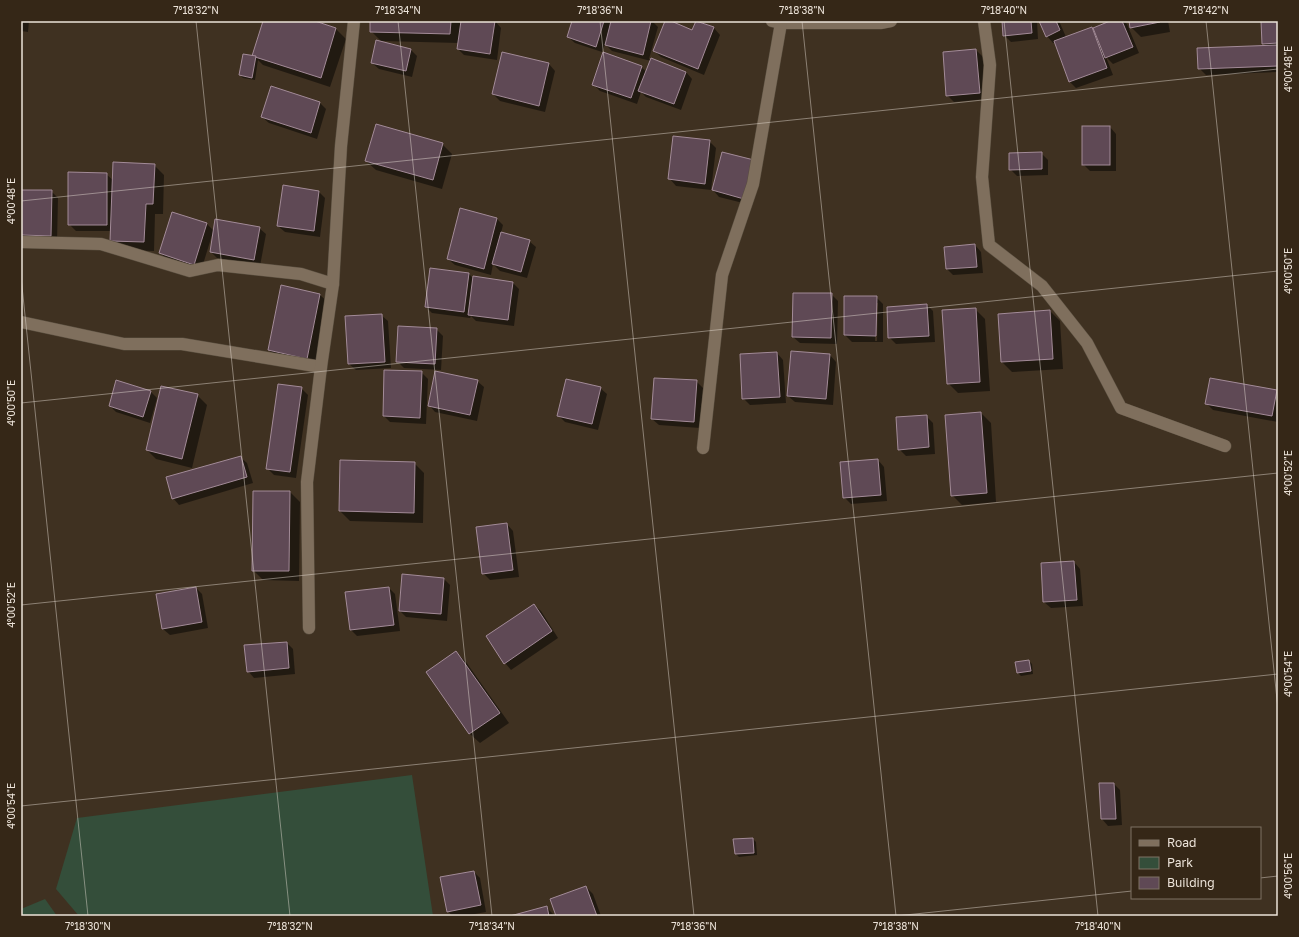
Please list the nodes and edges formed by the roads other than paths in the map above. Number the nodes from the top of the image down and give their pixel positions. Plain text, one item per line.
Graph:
1 (354, 21) edge
2 (891, 21) edge
3 (984, 21) edge
4 (777, 22) edge
5 (21, 242) edge
6 (333, 284) junction
7 (21, 322) edge
8 (321, 367) junction
9 (1225, 446) dead end
10 (703, 448) dead end
11 (309, 628) dead end

1 - 6 street
2 - 4 street
3 - 9 street
4 - 10 street
5 - 6 street
6 - 8 street
7 - 8 street
8 - 11 street

